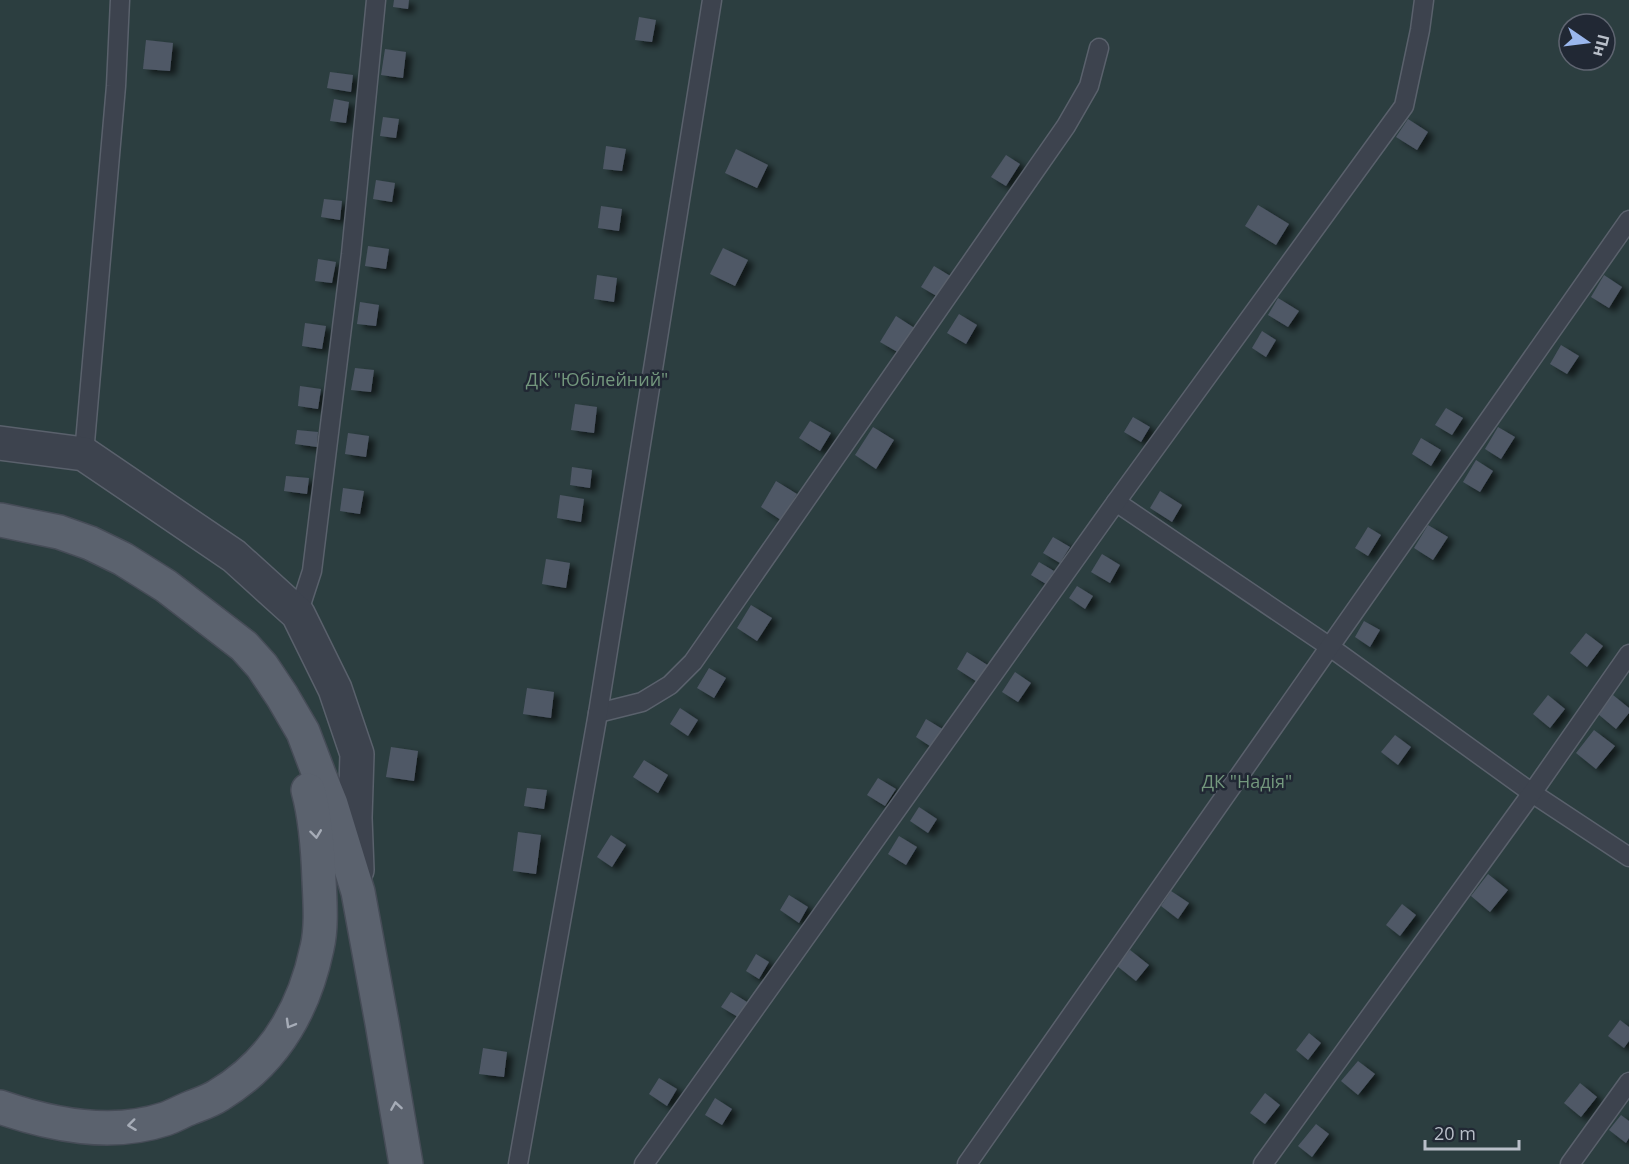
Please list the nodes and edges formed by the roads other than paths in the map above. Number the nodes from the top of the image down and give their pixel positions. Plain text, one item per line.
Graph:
1 (120, 0) edge
2 (376, 0) edge
3 (712, 0) edge
4 (1424, 0) edge
5 (1099, 48) dead end
6 (1629, 219) edge
7 (0, 443) edge
8 (84, 454) junction
9 (1116, 502) junction
10 (0, 520) edge
11 (298, 614) junction
12 (1330, 647) junction
13 (1629, 654) edge
14 (282, 696) junction
15 (598, 712) junction
16 (1532, 793) junction
17 (1629, 857) edge
18 (358, 892) junction
19 (1629, 1082) edge
20 (0, 1107) edge
21 (406, 1164) edge
22 (518, 1164) edge
23 (644, 1164) edge
24 (966, 1164) edge
25 (1263, 1164) edge
26 (1570, 1164) edge

1 - 8 lane
2 - 11 lane
3 - 15 lane
4 - 9 lane
5 - 15 lane
6 - 12 lane
7 - 8 street
8 - 11 street
9 - 12 lane
9 - 23 lane
10 - 14 main road
11 - 18 street
12 - 16 lane
12 - 24 lane
13 - 16 lane
14 - 18 main road
14 -> 20 main road
15 - 22 lane
16 - 17 lane
16 - 25 lane
21 -> 18 main road
19 - 26 lane

